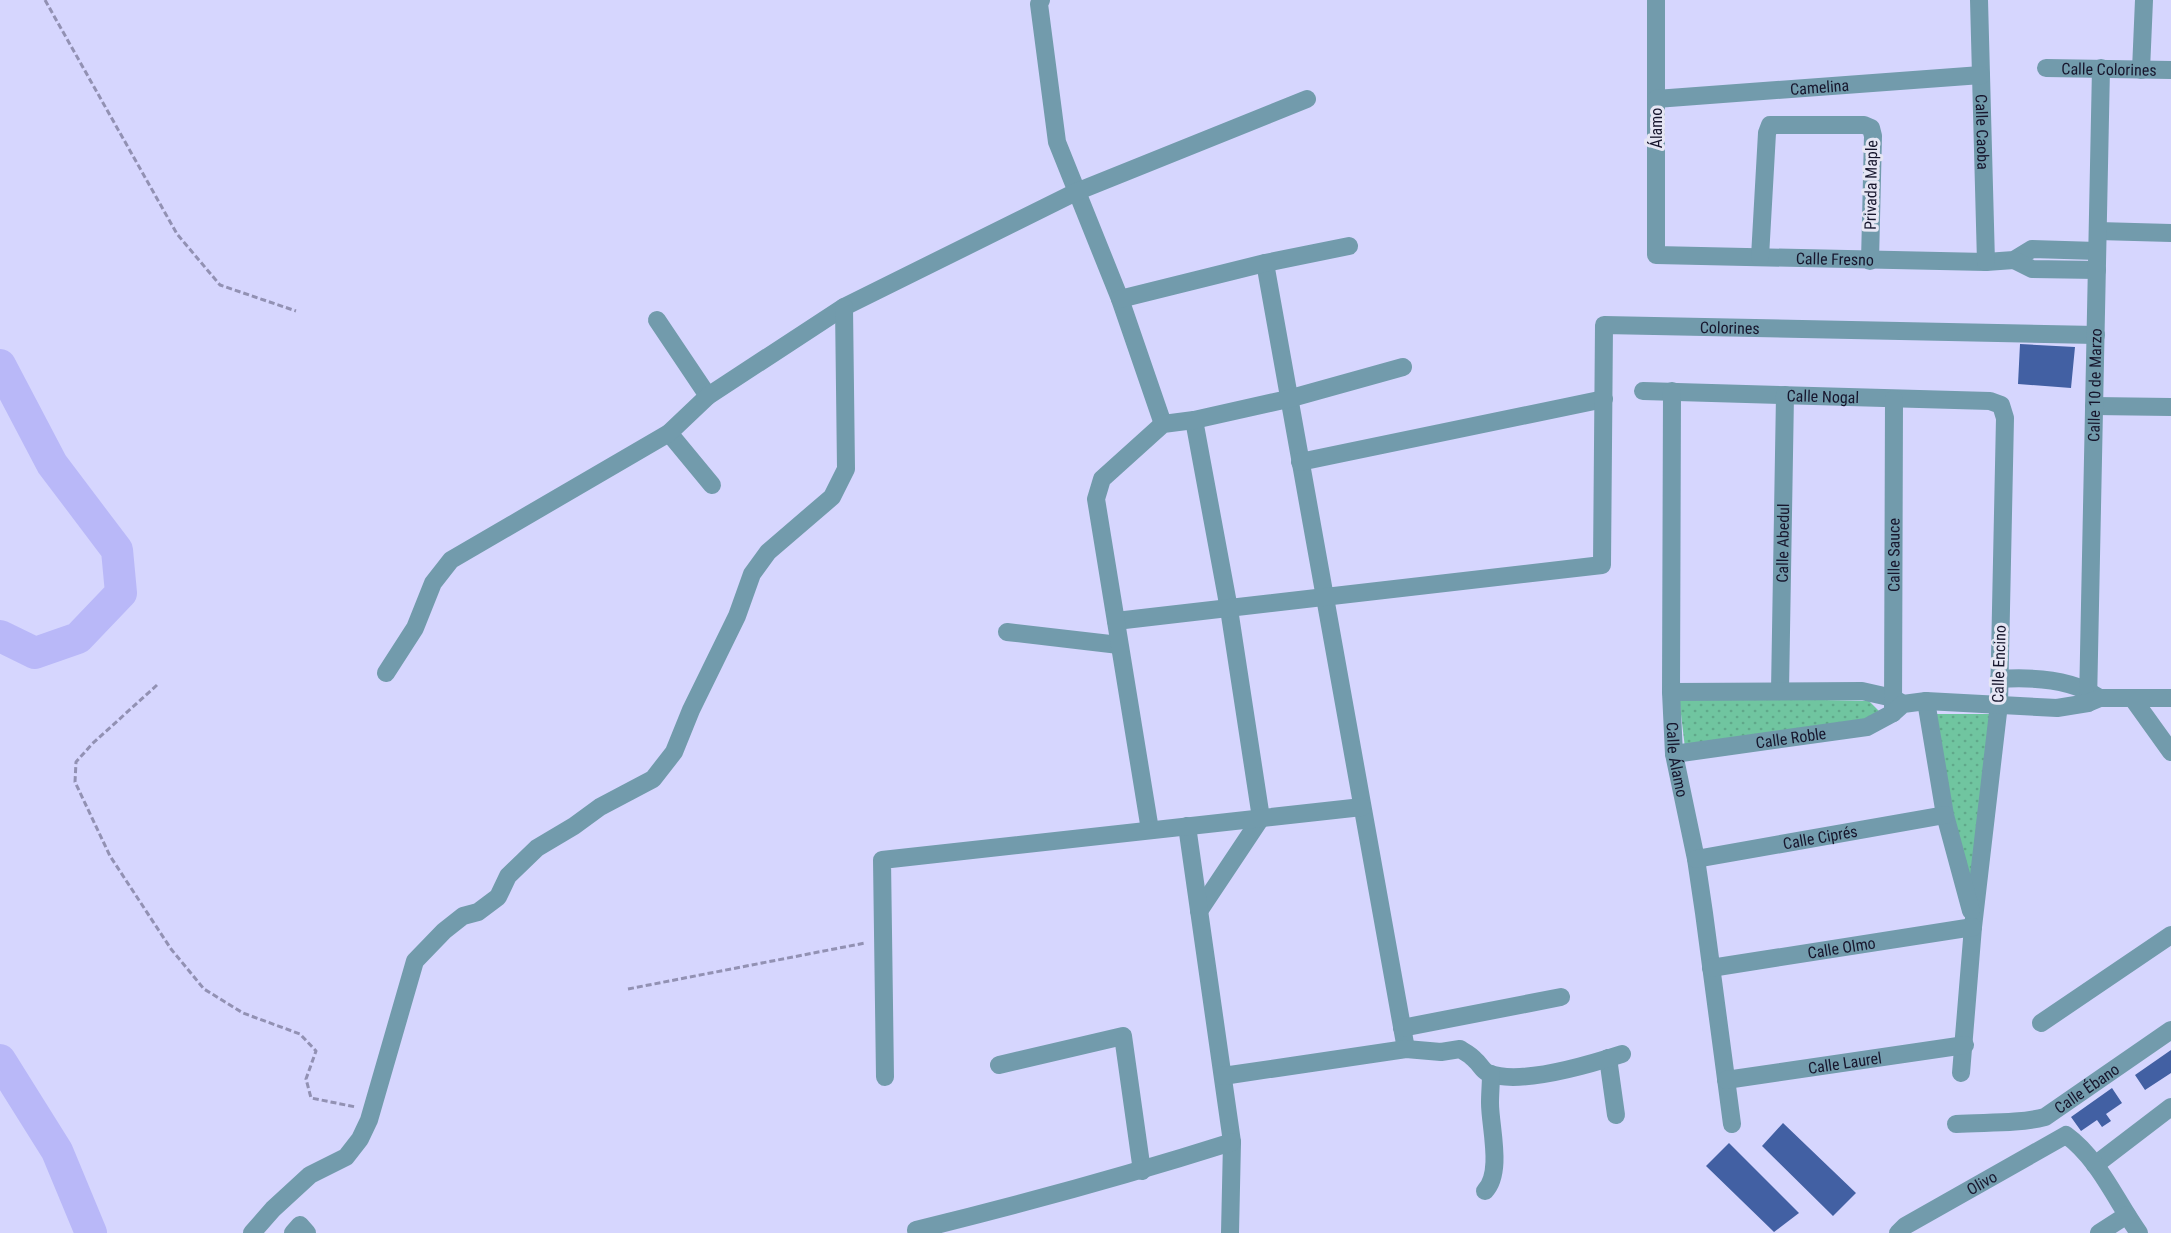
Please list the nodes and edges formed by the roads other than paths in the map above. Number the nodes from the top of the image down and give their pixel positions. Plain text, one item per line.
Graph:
1 (1041, 0) edge
2 (1656, 0) edge
3 (1979, 0) edge
4 (2145, 0) edge
5 (2046, 68) dead end
6 (2102, 68) junction
7 (2141, 70) junction
8 (2171, 70) edge
9 (1981, 75) junction
10 (1307, 99) dead end
11 (1656, 99) junction
12 (1076, 192) junction
13 (2098, 231) junction
14 (2171, 233) edge
15 (1349, 246) dead end
16 (2097, 250) junction
17 (1656, 255) joint
18 (1760, 257) junction
19 (2014, 260) junction
20 (1870, 261) junction
21 (1986, 262) junction
22 (1264, 263) junction
23 (2097, 270) junction
24 (1120, 299) junction
25 (844, 307) junction
26 (657, 320) dead end
27 (2096, 335) junction
28 (1403, 367) dead end
29 (1643, 391) dead end
30 (1672, 391) junction
31 (1785, 395) junction
32 (708, 396) junction
33 (1288, 399) junction
34 (1604, 399) junction
35 (1894, 399) junction
36 (2001, 405) joint
37 (2094, 406) junction
38 (2171, 407) edge
39 (1194, 420) junction
40 (1163, 424) junction
41 (669, 433) junction
42 (1300, 462) junction
43 (711, 484) dead end
44 (1324, 596) junction
45 (1229, 609) junction
46 (1116, 621) junction
47 (1008, 632) dead end
48 (1119, 645) junction
49 (386, 673) dead end
50 (1999, 679) junction
51 (1780, 691) junction
52 (1671, 692) junction
53 (2092, 697) junction
54 (2171, 698) edge
55 (2133, 699) junction
56 (1926, 701) junction
57 (1998, 704) junction
58 (1896, 705) junction
59 (2171, 752) edge
60 (1674, 754) junction
61 (1362, 807) junction
62 (1945, 815) junction
63 (1261, 818) junction
64 (1187, 826) junction
65 (1150, 830) junction
66 (1696, 859) junction
67 (1199, 911) junction
68 (1973, 924) junction
69 (2171, 935) edge
70 (1711, 968) junction
71 (1561, 997) dead end
72 (2041, 1023) dead end
73 (1402, 1028) junction
74 (2171, 1030) edge
75 (1965, 1045) junction
76 (1406, 1049) junction
77 (999, 1065) dead end
78 (1961, 1073) dead end
79 (1491, 1074) junction
80 (1223, 1076) junction
81 (885, 1077) dead end
82 (1726, 1080) junction
83 (2171, 1107) edge
84 (1616, 1115) dead end
85 (1732, 1124) dead end
86 (1956, 1124) dead end
87 (1232, 1142) junction
88 (2095, 1165) junction
89 (1142, 1171) junction
90 (1485, 1191) dead end
91 (2127, 1215) junction
92 (916, 1230) dead end
93 (252, 1233) edge
94 (293, 1233) edge
95 (308, 1233) edge
96 (1230, 1233) edge
97 (1898, 1233) edge
98 (2099, 1233) edge
99 (2139, 1233) edge

1 - 12 street
2 - 11 street, Álamo
3 - 9 street, Calle Caoba
4 - 7 street
5 - 6 street, Calle Colorines
6 - 7 street, Calle Colorines
6 - 13 street, Calle 10 de Marzo
7 - 8 street, Calle Colorines
9 - 11 street, Camelina
9 - 21 street, Calle Caoba
10 - 12 street
11 - 17 street, Álamo
12 - 24 street
12 - 25 street
13 - 14 street
13 - 16 street, Calle 10 de Marzo
15 - 22 street
16 - 19 street, Calle Fresno
16 - 23 street, Calle 10 de Marzo
17 - 18 street, Calle Fresno
18 - 20 street, Calle Fresno
18 - 20 street, Privada Maple
19 - 21 street, Calle Fresno
19 - 23 street, Calle Fresno
20 - 21 street, Calle Fresno
22 - 24 street
22 - 33 street
23 - 27 street, Calle 10 de Marzo
24 - 40 street
25 - 32 street
25 - 93 street
26 - 32 street
27 - 34 street, Colorines
27 - 37 street, Calle 10 de Marzo
28 - 33 street
29 - 30 street, Calle Nogal
30 - 31 street, Calle Nogal
30 - 52 street, Calle Álamo
31 - 35 street, Calle Nogal
31 - 51 street, Calle Abedul
32 - 41 street
33 - 39 street
33 - 42 street
34 - 42 street
34 - 44 street, Colorines
35 - 36 street, Calle Nogal
35 - 58 street, Calle Sauce
36 - 50 street, Calle Encino
37 - 38 street
37 - 53 street, Calle 10 de Marzo
39 - 40 street
39 - 45 street
40 - 46 street
41 - 43 street
41 - 49 street
42 - 44 street
44 - 45 street
44 - 61 street
45 - 46 street
45 - 63 street
46 - 48 street
47 - 48 street
48 - 65 street
50 - 53 street
50 - 57 street, Calle Encino
51 - 52 street, Calle Roble
51 - 58 street, Calle Roble
52 - 60 street, Calle Álamo
53 - 55 street
53 - 57 street, Calle Roble
54 - 55 street
55 - 59 street
56 - 57 street, Calle Roble
56 - 58 street, Calle Roble
56 - 62 street, Calle Encino
57 - 68 street, Calle Encino
58 - 60 street, Calle Roble
60 - 66 street, Calle Álamo
61 - 63 street
61 - 73 street
62 - 66 street, Calle Ciprés
62 - 68 street, Calle Encino
63 - 64 street
63 - 67 street
64 - 65 street
64 - 67 street
65 - 81 street
66 - 70 street, Calle Álamo
67 - 80 street
68 - 70 street, Calle Olmo
68 - 75 street, Calle Encino
69 - 72 street
70 - 82 street, Calle Álamo
71 - 73 street
73 - 76 street
74 - 86 street, Calle Ébano
75 - 78 street, Calle Encino
75 - 82 street, Calle Laurel
76 - 79 street
76 - 80 street
77 - 89 street
79 - 84 street
79 - 90 street
80 - 87 street
82 - 85 street, Calle Álamo
83 - 88 street
87 - 89 street
87 - 96 street
88 - 91 street
88 - 97 street, Olivo
89 - 92 street
91 - 98 street
91 - 99 street
94 - 95 street

